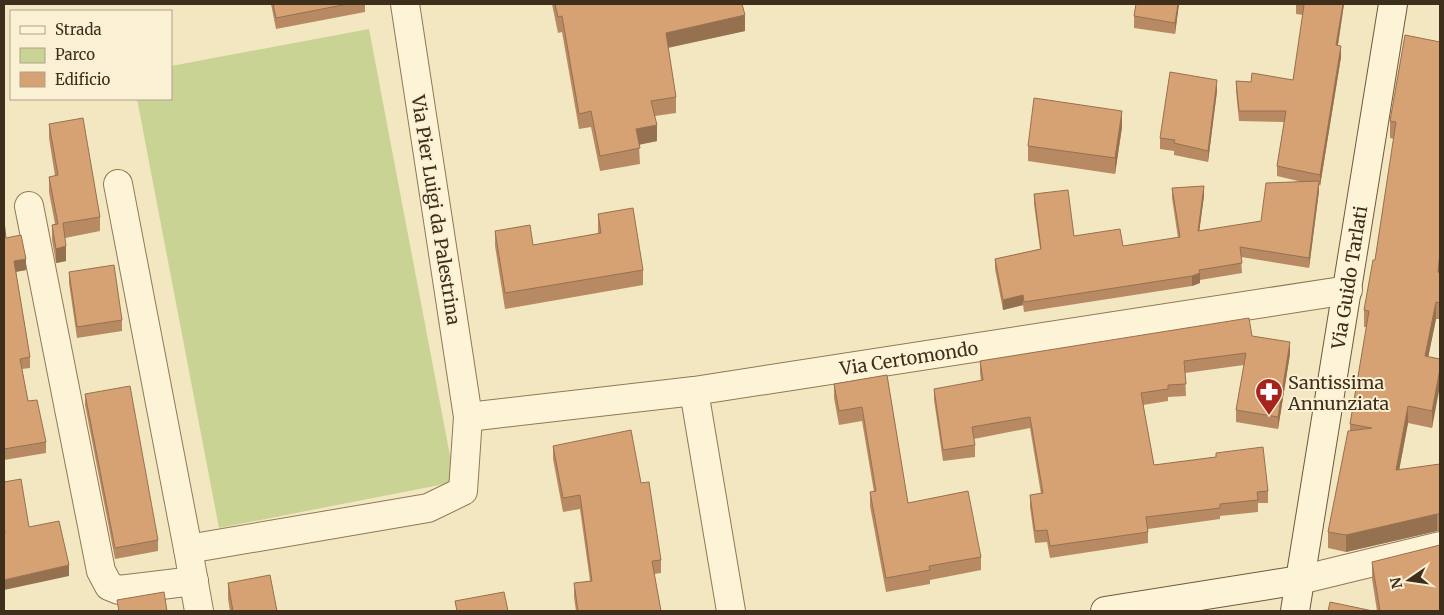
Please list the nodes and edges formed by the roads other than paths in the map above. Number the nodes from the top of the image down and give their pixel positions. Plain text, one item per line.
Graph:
1 (405, 4) edge
2 (1393, 4) edge
3 (118, 184) dead end
4 (29, 206) dead end
5 (1348, 290) junction
6 (694, 391) junction
7 (468, 417) junction
8 (1440, 546) edge
9 (188, 549) junction
10 (1300, 580) junction
11 (194, 581) junction
12 (199, 611) edge
13 (730, 611) edge
14 (1105, 611) edge
15 (1295, 611) edge

1 - 7 street, Via Pier Luigi da Palestrina
2 - 5 street, Via Guido Tarlati
3 - 9 street
4 - 11 street
5 - 6 street, Via Certomondo
5 - 10 street, Via Guido Tarlati
6 - 7 street, Via Certomondo
6 - 13 street
7 - 9 street, Via Pier Luigi da Palestrina
8 - 10 street
9 - 11 street
10 - 14 street
10 - 15 street, Via Guido Tarlati
11 - 12 street

